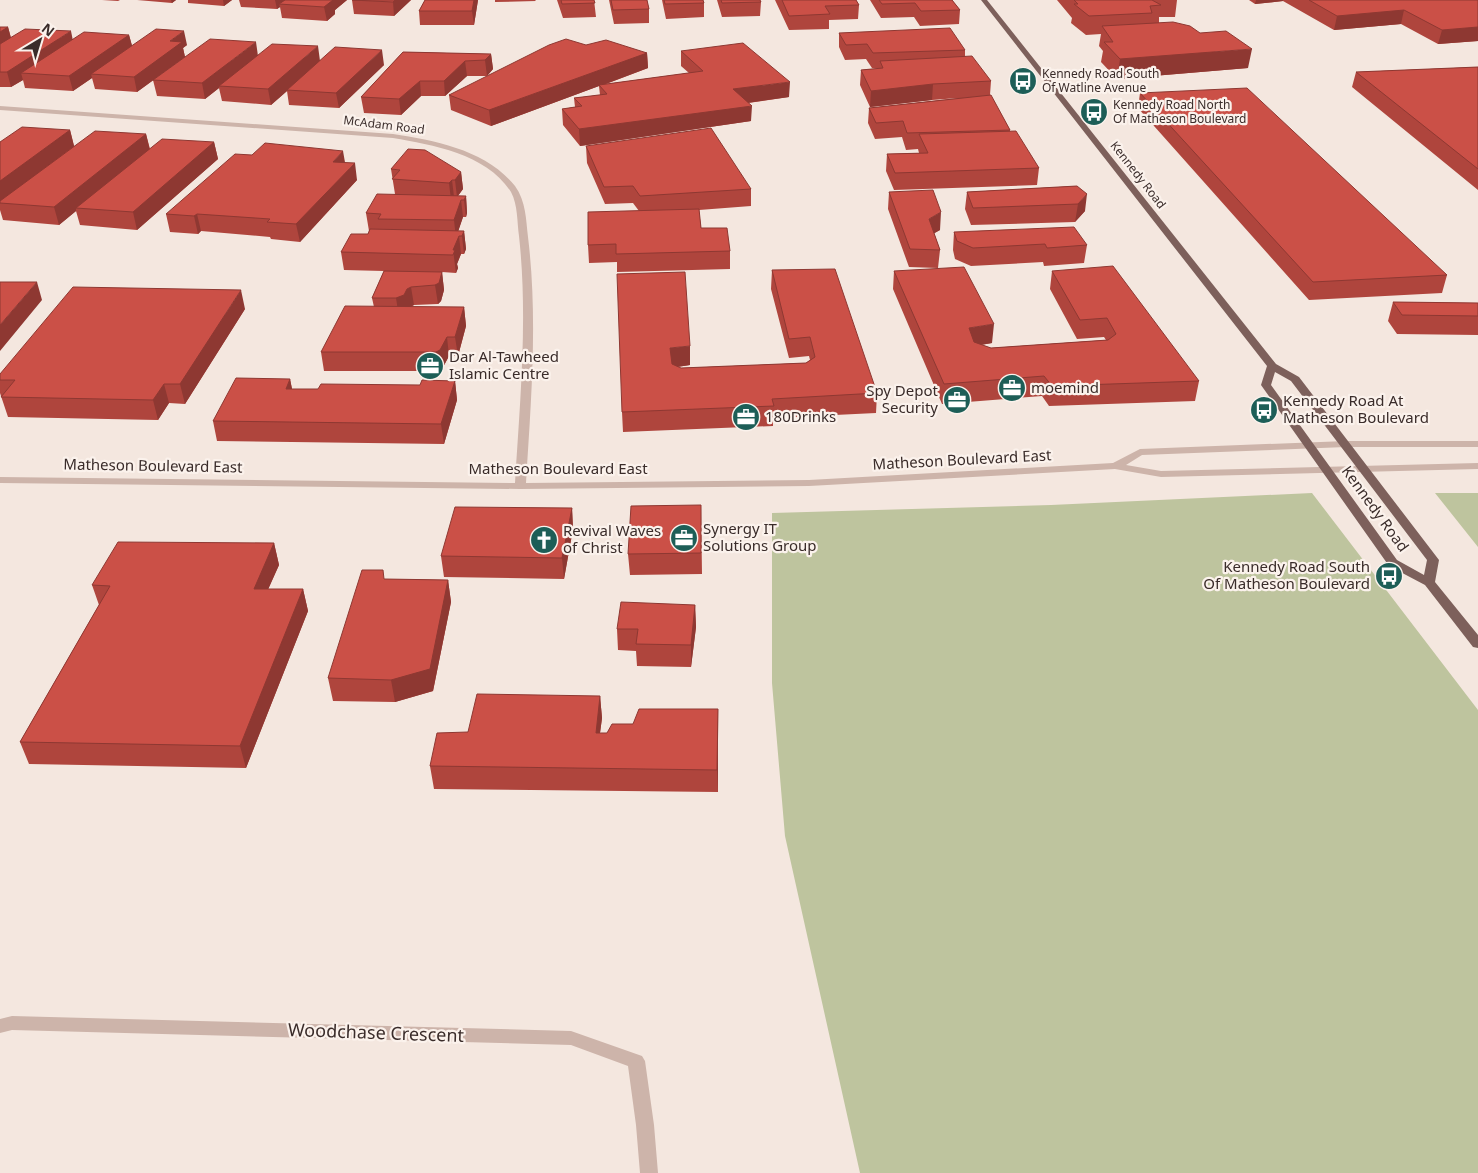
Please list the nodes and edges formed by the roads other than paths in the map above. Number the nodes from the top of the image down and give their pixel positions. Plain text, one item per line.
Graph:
1 (984, 0) edge
2 (0, 108) edge
3 (1272, 366) junction
4 (1346, 444) junction
5 (1478, 444) edge
6 (1310, 446) junction
7 (1115, 466) junction
8 (1478, 466) edge
9 (1365, 469) junction
10 (1327, 470) junction
11 (0, 480) edge
12 (520, 486) junction
13 (1429, 582) junction
14 (1478, 644) edge
15 (0, 1026) edge
16 (648, 1173) edge

1 - 3 main road, Kennedy Road
2 - 12 street, McAdam Road
3 - 4 main road, Kennedy Road
3 - 6 main road, Kennedy Road
4 - 5 street, Matheson Boulevard East
4 - 6 street, Matheson Boulevard East
4 - 9 main road, Kennedy Road
6 - 7 street, Matheson Boulevard East
6 - 10 main road, Kennedy Road
7 - 10 street, Matheson Boulevard East
7 - 12 street, Matheson Boulevard East
8 - 9 street, Matheson Boulevard East
9 - 10 street, Matheson Boulevard East
9 - 13 main road, Kennedy Road
10 - 13 main road, Kennedy Road
11 - 12 street, Matheson Boulevard East
13 - 14 main road, Kennedy Road
15 - 16 street, Woodchase Crescent

